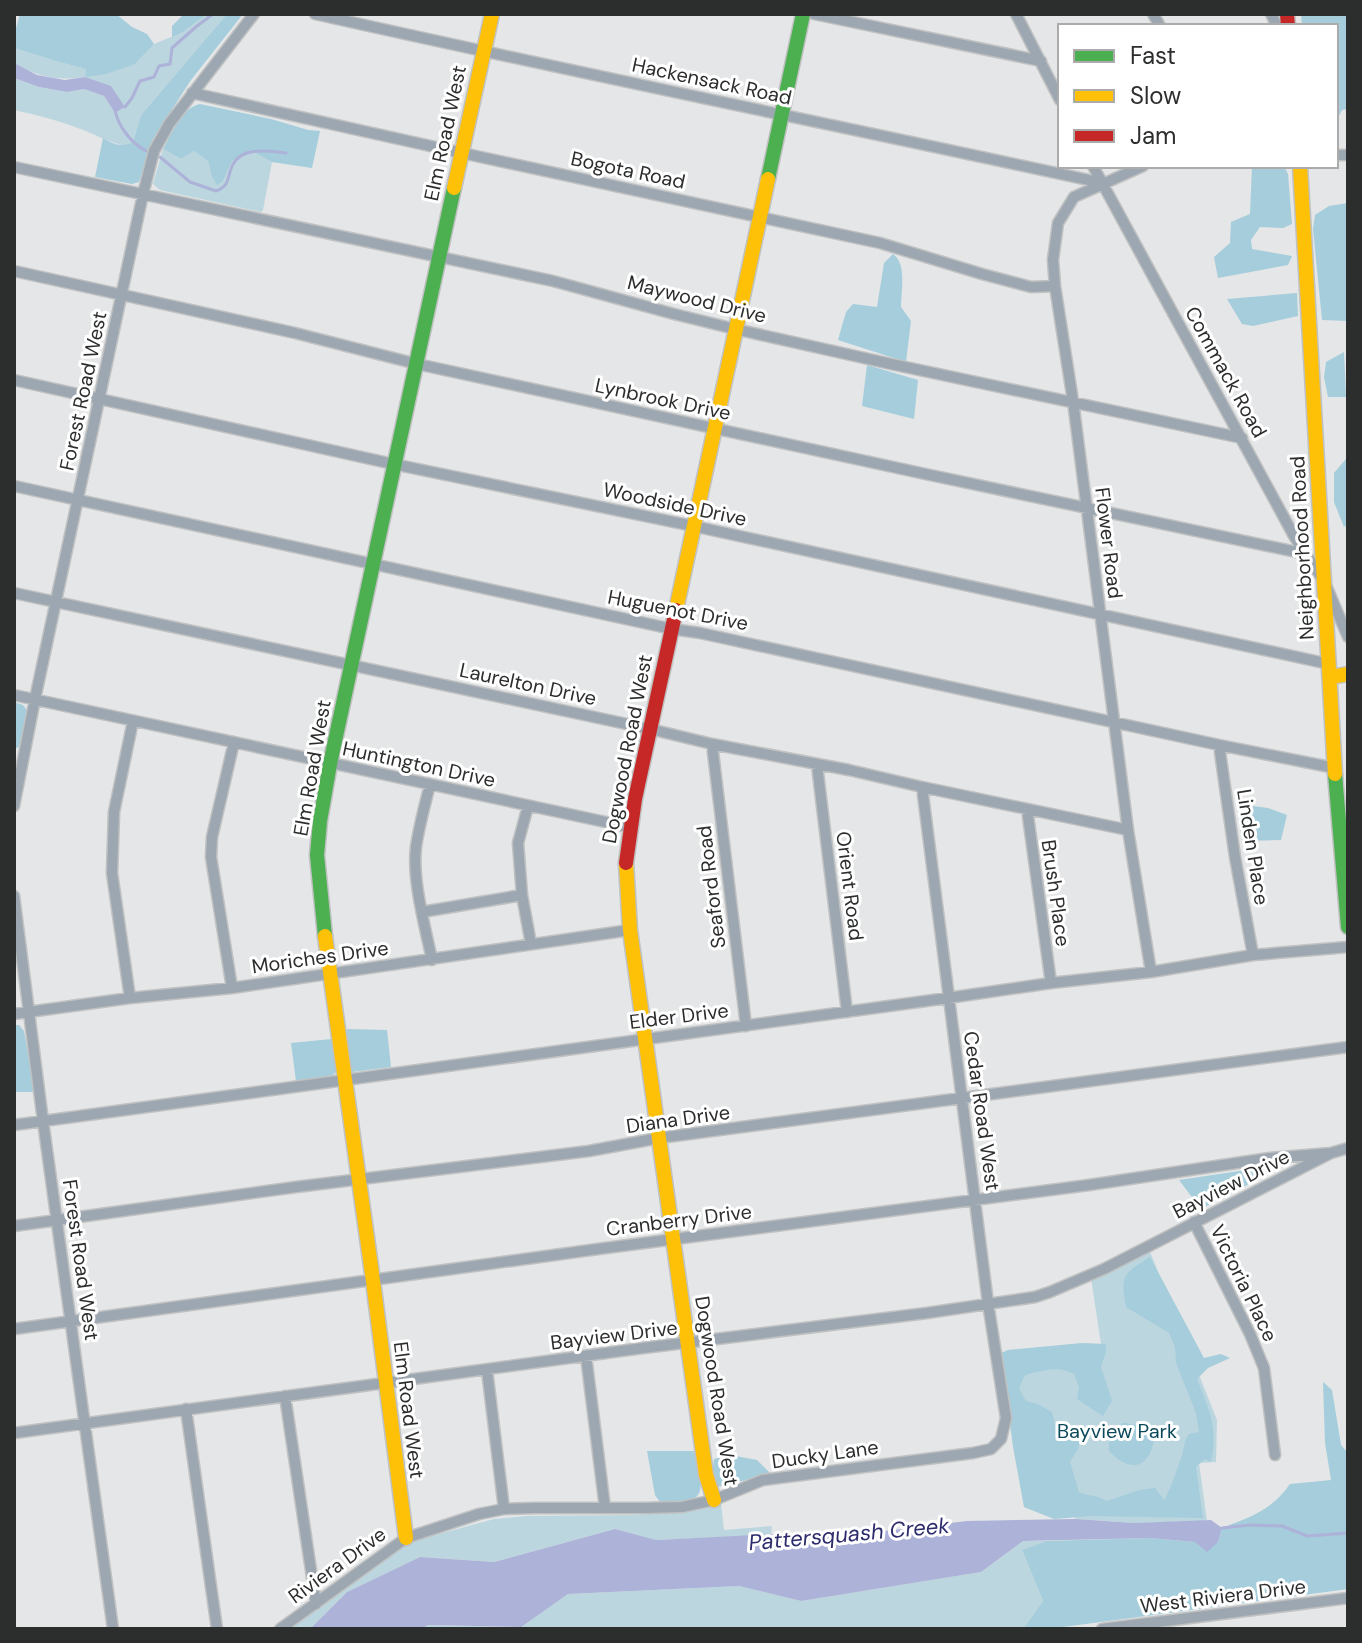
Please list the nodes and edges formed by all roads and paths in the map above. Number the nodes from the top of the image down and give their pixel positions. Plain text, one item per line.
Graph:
1 (254, 14) edge
2 (315, 14) edge
3 (492, 14) edge
4 (803, 14) edge
5 (814, 14) edge
6 (1016, 14) edge
7 (484, 52) junction
8 (1041, 61) junction
9 (192, 93) junction
10 (1058, 96) edge
11 (782, 114) junction
12 (462, 153) junction
13 (14, 167) edge
14 (1094, 168) edge
15 (1138, 168) edge
16 (1300, 168) edge
17 (1102, 183) junction
18 (143, 194) junction
19 (760, 216) junction
20 (439, 256) junction
21 (14, 271) edge
22 (1055, 286) junction
23 (122, 294) junction
24 (735, 329) junction
25 (417, 364) junction
26 (14, 380) edge
27 (100, 399) junction
28 (1073, 401) junction
29 (714, 428) junction
30 (1242, 438) junction
31 (393, 464) junction
32 (14, 486) edge
33 (77, 500) junction
34 (1086, 508) junction
35 (693, 526) junction
36 (1306, 554) junction
37 (372, 564) junction
38 (1325, 583) junction
39 (14, 593) edge
40 (56, 602) junction
41 (1100, 614) junction
42 (672, 629) junction
43 (1348, 637) edge
44 (352, 665) junction
45 (1330, 670) junction
46 (1348, 674) edge
47 (14, 695) edge
48 (35, 699) junction
49 (133, 721) junction
50 (1116, 723) junction
51 (650, 729) junction
52 (234, 742) junction
53 (712, 744) junction
54 (1219, 745) junction
55 (330, 764) junction
56 (817, 765) junction
57 (1335, 768) junction
58 (430, 784) junction
59 (922, 787) junction
60 (14, 806) edge
61 (528, 806) junction
62 (1027, 809) junction
63 (629, 827) junction
64 (1128, 830) junction
65 (522, 895) junction
66 (14, 896) edge
67 (15, 912) edge
68 (422, 912) junction
69 (1348, 927) edge
70 (630, 930) junction
71 (531, 944) junction
72 (1348, 947) edge
73 (1253, 955) junction
74 (432, 960) junction
75 (1151, 972) junction
76 (329, 973) junction
77 (1051, 983) junction
78 (232, 988) junction
79 (130, 998) junction
80 (948, 998) junction
81 (29, 1012) junction
82 (847, 1012) junction
83 (14, 1014) edge
84 (746, 1026) junction
85 (646, 1039) junction
86 (1348, 1047) edge
87 (345, 1081) junction
88 (963, 1099) junction
89 (43, 1121) junction
90 (14, 1125) edge
91 (659, 1138) junction
92 (1348, 1148) edge
93 (1331, 1153) junction
94 (359, 1180) junction
95 (976, 1199) junction
96 (58, 1221) junction
97 (1194, 1222) junction
98 (14, 1226) edge
99 (672, 1239) junction
100 (373, 1281) junction
101 (988, 1303) junction
102 (70, 1321) junction
103 (14, 1329) edge
104 (689, 1343) junction
105 (586, 1356) junction
106 (487, 1370) junction
107 (385, 1384) junction
108 (285, 1396) junction
109 (186, 1409) junction
110 (85, 1423) junction
111 (14, 1433) edge
112 (1001, 1439) joint
113 (1275, 1455) dead end
114 (714, 1500) junction
115 (605, 1508) junction
116 (504, 1509) junction
117 (406, 1538) junction
118 (1348, 1598) edge
119 (316, 1604) junction
120 (113, 1629) edge
121 (217, 1629) edge
122 (280, 1629) edge
123 (1102, 1629) edge

1 - 9 street, Forest Road West
2 - 7 street, Hackensack Road
3 - 7 street, Elm Road West
4 - 11 street, Dogwood Road West
5 - 8 street
6 - 8 street
7 - 11 street, Hackensack Road
7 - 12 street, Elm Road West
8 - 10 street
9 - 12 street, Bogota Road
9 - 18 street, Forest Road West
11 - 17 street, Hackensack Road
11 - 19 street, Dogwood Road West
12 - 19 street, Bogota Road
12 - 20 street, Elm Road West
13 - 18 street, Maywood Drive
14 - 17 street, Commack Road
15 - 17 street, Flower Road
16 - 38 street, Neighborhood Road
17 - 22 street, Flower Road
17 - 30 street, Commack Road
18 - 20 street, Maywood Drive
18 - 23 street, Forest Road West
19 - 22 street, Bogota Road
19 - 24 street, Dogwood Road West
20 - 24 street, Maywood Drive
20 - 25 street, Elm Road West
21 - 23 street, Lynbrook Drive
22 - 28 street, Flower Road
23 - 25 street, Lynbrook Drive
23 - 27 street, Forest Road West
24 - 28 street, Maywood Drive
24 - 29 street, Dogwood Road West
25 - 29 street, Lynbrook Drive
25 - 31 street, Elm Road West
26 - 27 street, Woodside Drive
27 - 31 street, Woodside Drive
27 - 33 street, Forest Road West
28 - 30 street, Maywood Drive
28 - 34 street, Flower Road
29 - 34 street, Lynbrook Drive
29 - 35 street, Dogwood Road West
30 - 36 street, Commack Road
31 - 35 street, Woodside Drive
31 - 37 street, Elm Road West
32 - 33 street, Huguenot Drive
33 - 37 street, Huguenot Drive
33 - 40 street, Forest Road West
34 - 36 street, Lynbrook Drive
34 - 41 street, Flower Road
35 - 41 street, Woodside Drive
35 - 42 street, Dogwood Road West
36 - 38 street, Commack Road
37 - 42 street, Huguenot Drive
37 - 44 street, Elm Road West
38 - 43 street, Commack Road
38 - 45 street, Neighborhood Road
39 - 40 street, Laurelton Drive
40 - 44 street, Laurelton Drive
40 - 48 street, Forest Road West
41 - 45 street, Woodside Drive
41 - 50 street, Flower Road
42 - 50 street, Huguenot Drive
42 - 51 street, Dogwood Road West
44 - 51 street, Laurelton Drive
44 - 55 street, Elm Road West
45 - 46 street
45 - 57 street, Neighborhood Road
47 - 48 street, Huntington Drive
48 - 49 street, Huntington Drive
48 - 60 street, Forest Road West
49 - 52 street, Huntington Drive
49 - 79 street
50 - 54 street, Huguenot Drive
50 - 64 street, Flower Road
51 - 53 street, Laurelton Drive
51 - 63 street, Dogwood Road West
52 - 55 street, Huntington Drive
52 - 78 street
53 - 56 street, Laurelton Drive
53 - 84 street, Seaford Road
54 - 57 street, Huguenot Drive
54 - 73 street, Linden Place
55 - 58 street, Huntington Drive
55 - 76 street, Elm Road West
56 - 59 street, Laurelton Drive
56 - 82 street, Orient Road
57 - 69 street, Neighborhood Road
58 - 61 street, Huntington Drive
58 - 68 street
59 - 62 street, Laurelton Drive
59 - 80 street, Cedar Road West
61 - 63 street, Huntington Drive
61 - 65 street
62 - 64 street, Laurelton Drive
62 - 77 street, Brush Place
63 - 70 street, Dogwood Road West
64 - 75 street, Flower Road
65 - 68 street
65 - 71 street
66 - 67 street, Forest Road West
67 - 81 street, Forest Road West
68 - 74 street
70 - 71 street, Moriches Drive
70 - 85 street, Dogwood Road West
71 - 74 street, Moriches Drive
72 - 73 street, Elder Drive
73 - 75 street, Elder Drive
74 - 76 street, Moriches Drive
75 - 77 street, Elder Drive
76 - 78 street, Moriches Drive
76 - 87 street, Elm Road West
77 - 80 street, Elder Drive
78 - 79 street, Moriches Drive
79 - 81 street, Moriches Drive
80 - 82 street, Elder Drive
80 - 88 street, Cedar Road West
81 - 83 street, Moriches Drive
81 - 89 street, Forest Road West
82 - 84 street, Elder Drive
84 - 85 street, Elder Drive
85 - 87 street, Elder Drive
85 - 91 street, Dogwood Road West
86 - 88 street, Diana Drive
87 - 89 street, Elder Drive
87 - 94 street, Elm Road West
88 - 91 street, Diana Drive
88 - 95 street, Cedar Road West
89 - 90 street, Elder Drive
89 - 96 street, Forest Road West
91 - 94 street, Diana Drive
91 - 99 street, Dogwood Road West
92 - 93 street, Cranberry Drive
93 - 95 street, Cranberry Drive
93 - 97 street, Bayview Drive
94 - 96 street, Diana Drive
94 - 100 street, Elm Road West
95 - 99 street, Cranberry Drive
95 - 101 street, Cedar Road West
96 - 98 street, Diana Drive
96 - 102 street, Forest Road West
97 - 101 street, Bayview Drive
97 - 113 street, Victoria Place
99 - 100 street, Cranberry Drive
99 - 104 street, Dogwood Road West
100 - 102 street, Cranberry Drive
100 - 107 street, Elm Road West
101 - 104 street, Bayview Drive
101 - 112 street, Cedar Road West
102 - 103 street, Cranberry Drive
102 - 110 street, Forest Road West
104 - 105 street, Bayview Drive
104 - 114 street, Dogwood Road West
105 - 106 street, Bayview Drive
105 - 115 street
106 - 107 street, Bayview Drive
106 - 116 street
107 - 108 street, Bayview Drive
107 - 117 street, Elm Road West
108 - 109 street, Bayview Drive
108 - 119 street
109 - 110 street, Bayview Drive
109 - 121 street
110 - 111 street, Bayview Drive
110 - 120 street, Forest Road West
112 - 114 street, Ducky Lane
114 - 115 street, Ducky Lane
115 - 116 street, Riviera Drive
116 - 117 street, Riviera Drive
117 - 119 street, Riviera Drive
118 - 123 street, West Riviera Drive
119 - 122 street, Riviera Drive

